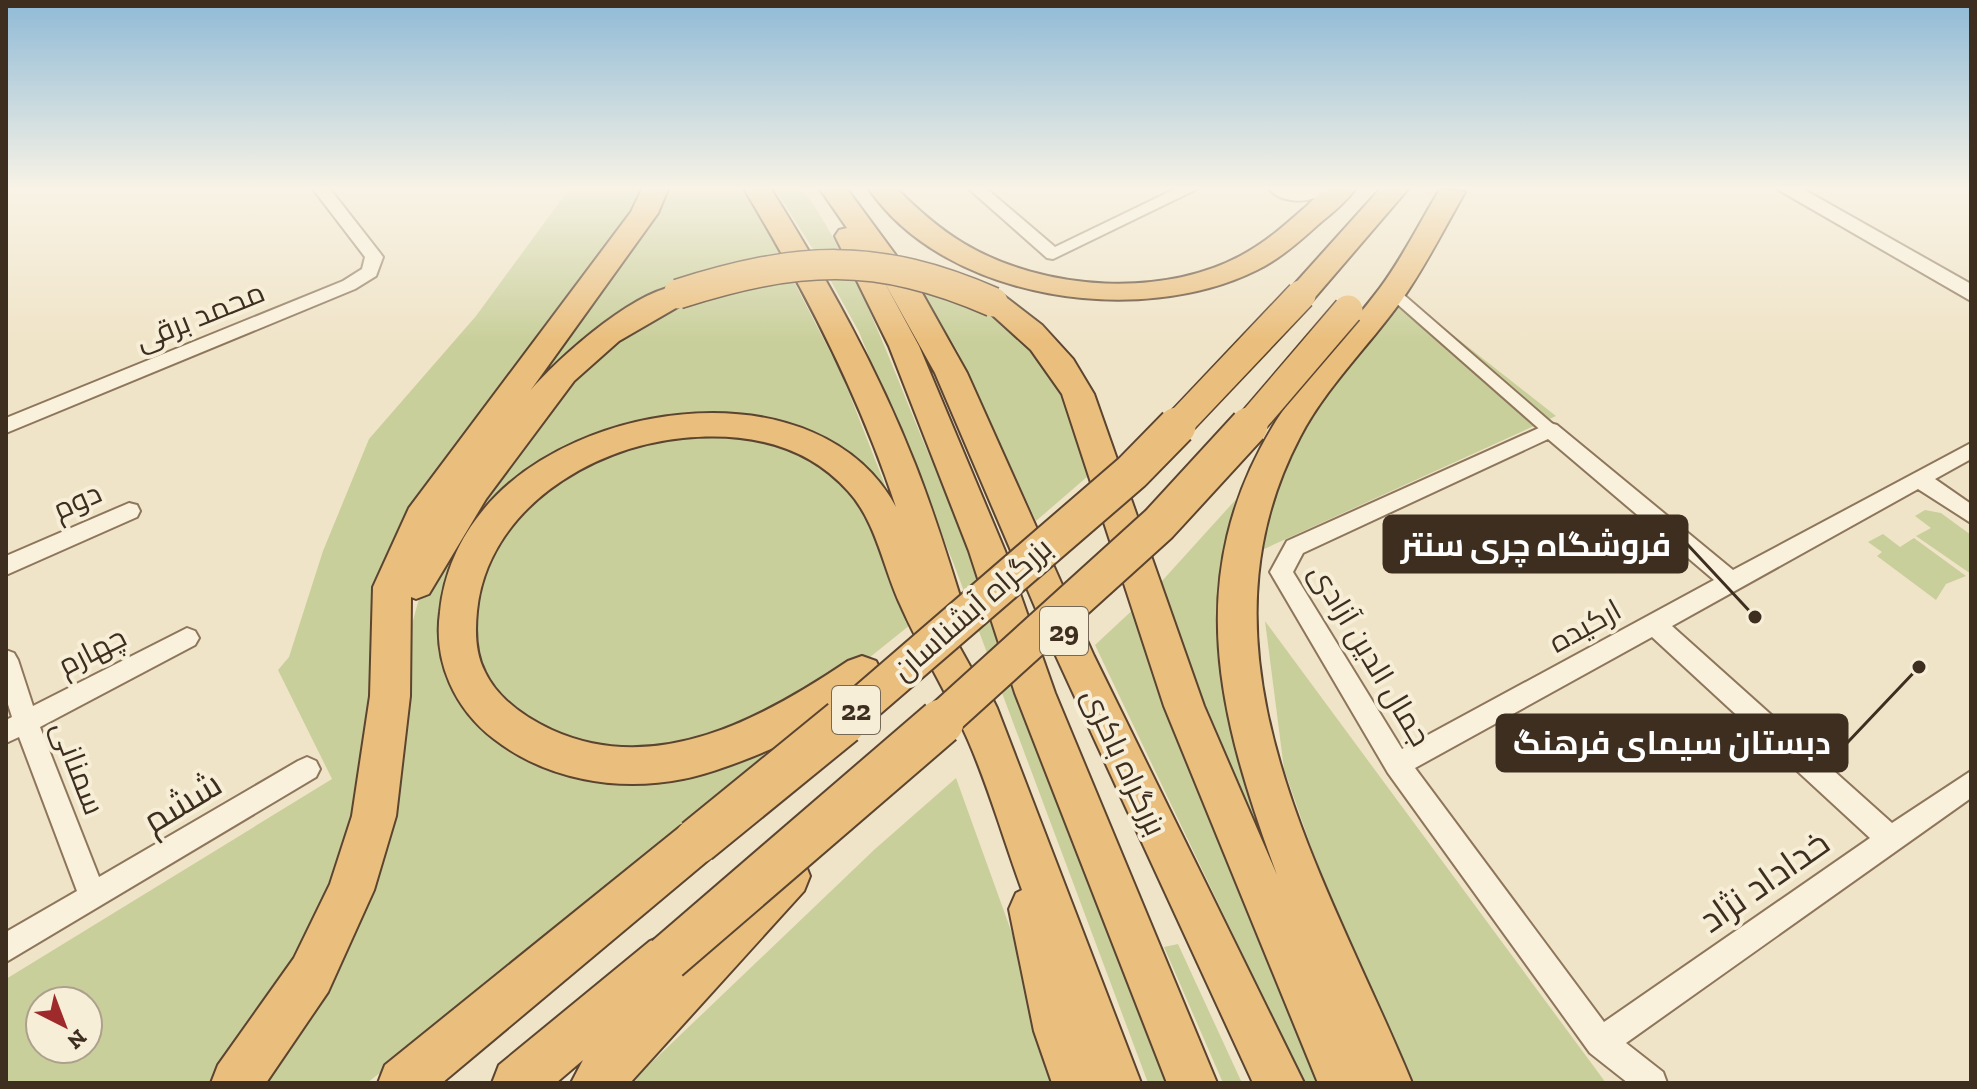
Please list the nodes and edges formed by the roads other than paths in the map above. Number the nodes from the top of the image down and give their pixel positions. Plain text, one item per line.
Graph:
1 (361, 240) edge
2 (624, 240) edge
3 (790, 240) edge
4 (852, 240) edge
5 (869, 240) edge
6 (937, 240) edge
7 (1036, 240) edge
8 (1083, 240) edge
9 (1282, 240) edge
10 (1350, 240) edge
11 (1409, 240) edge
12 (1423, 240) edge
13 (1876, 240) edge
14 (1392, 292) junction
15 (1971, 294) edge
16 (6, 426) edge
17 (1550, 430) junction
18 (1971, 450) edge
19 (1919, 479) junction
20 (129, 511) dead end
21 (1971, 515) edge
22 (6, 566) edge
23 (1010, 575) junction
24 (1732, 582) junction
25 (1654, 624) junction
26 (187, 638) dead end
27 (6, 660) edge
28 (390, 696) junction
29 (16, 727) edge
30 (983, 728) junction
31 (1397, 765) junction
32 (307, 769) dead end
33 (1004, 782) junction
34 (1971, 783) edge
35 (866, 789) junction
36 (1891, 839) junction
37 (93, 897) junction
38 (6, 948) edge
39 (1601, 1042) junction
40 (236, 1083) edge
41 (403, 1083) edge
42 (517, 1083) edge
43 (596, 1083) edge
44 (1077, 1083) edge
45 (1116, 1083) edge
46 (1192, 1083) edge
47 (1279, 1083) edge
48 (1344, 1083) edge
49 (1387, 1083) edge
50 (1652, 1083) edge

1 - 16 street, محمد برقی
2 - 28 highway
3 - 30 highway
4 - 46 highway
5 - 47 highway, بزرگراه باکری / 29
6 - 9 highway
7 - 8 street
10 - 23 highway, بزرگراه آبشناسان / 22, bridge
11 - 35 highway, بزرگراه آبشناسان / 22, bridge
12 - 14 highway
13 - 15 street
14 - 17 street
14 - 49 highway
17 - 24 street
17 - 31 street, جمال الدین آزادی
18 - 19 street, ارکیده
19 - 21 street
19 - 24 street, ارکیده
20 - 22 street, دوم
23 - 30 highway, bridge
23 - 41 highway, بزرگراه آبشناسان / 22, bridge
24 - 25 street, ارکیده
25 - 31 street, ارکیده
25 - 36 street
26 - 29 street, چهارم
27 - 29 street, سمنانی
28 - 40 highway
28 - 48 highway, bridge
29 - 37 street, سمنانی
30 - 33 highway
31 - 39 street, جمال الدین آزادی
32 - 37 street, ششم
33 - 44 highway
33 - 45 highway
34 - 36 street, خداداد نژاد
35 - 42 highway, بزرگراه آبشناسان / 22, bridge
35 - 43 highway
36 - 39 street, خداداد نژاد
37 - 38 street, ششم
39 - 50 street, جمال الدین آزادی

